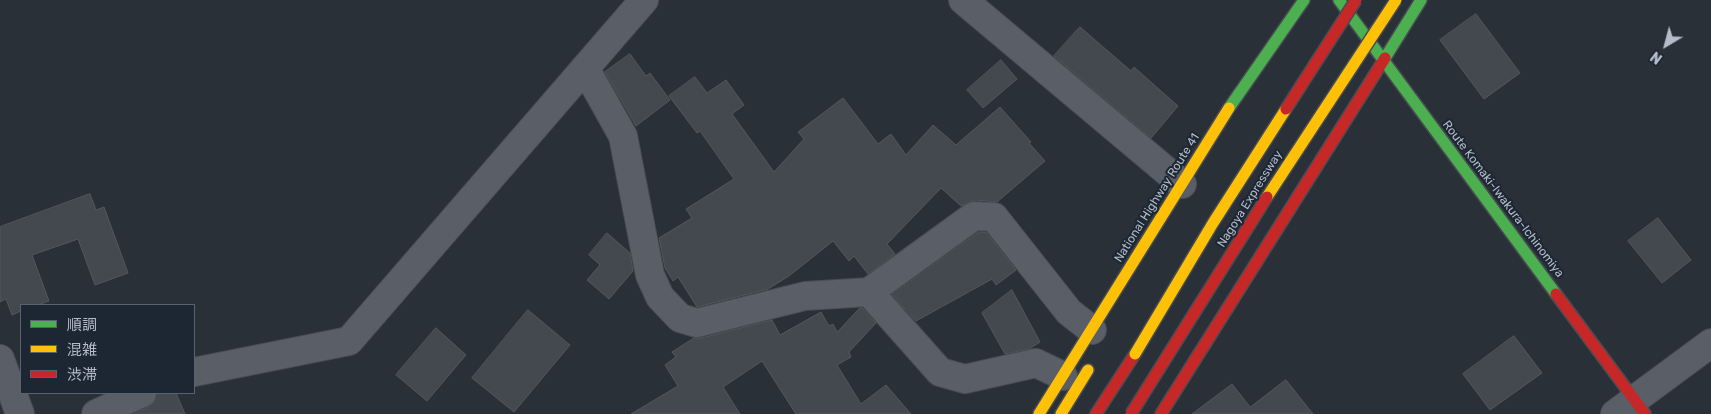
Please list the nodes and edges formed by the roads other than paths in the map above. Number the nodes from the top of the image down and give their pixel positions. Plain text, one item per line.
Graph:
1 (644, 0) edge
2 (963, 0) edge
3 (1304, 0) edge
4 (1339, 0) edge
5 (1356, 0) edge
6 (1396, 0) edge
7 (1420, 0) edge
8 (1382, 60) junction
9 (585, 68) junction
10 (1182, 184) junction
11 (869, 292) junction
12 (1092, 330) junction
13 (1711, 343) edge
14 (0, 359) edge
15 (1093, 362) dead end
16 (195, 372) edge
17 (1062, 376) junction
18 (140, 394) edge
19 (1632, 409) edge
20 (20, 414) edge
21 (96, 414) edge
22 (1039, 414) edge
23 (1062, 414) edge
24 (1096, 414) edge
25 (1131, 414) edge
26 (1161, 414) edge

1 - 9 street
2 - 10 street
3 - 10 main road, National Highway Route 41
4 - 8 main road, Route Komaki-Iwakura-Ichinomiya
5 - 24 main road, bridge
6 - 25 main road, Nagoya Expressway, bridge
7 - 8 main road
8 - 19 main road, Route Komaki-Iwakura-Ichinomiya
8 - 26 main road
9 - 11 street
9 - 16 street
10 - 12 main road, National Highway Route 41
11 - 12 street
11 - 17 street
12 - 17 main road, National Highway Route 41
13 - 19 street
14 - 20 street
15 - 23 main road
17 - 22 main road, National Highway Route 41
18 - 21 street

